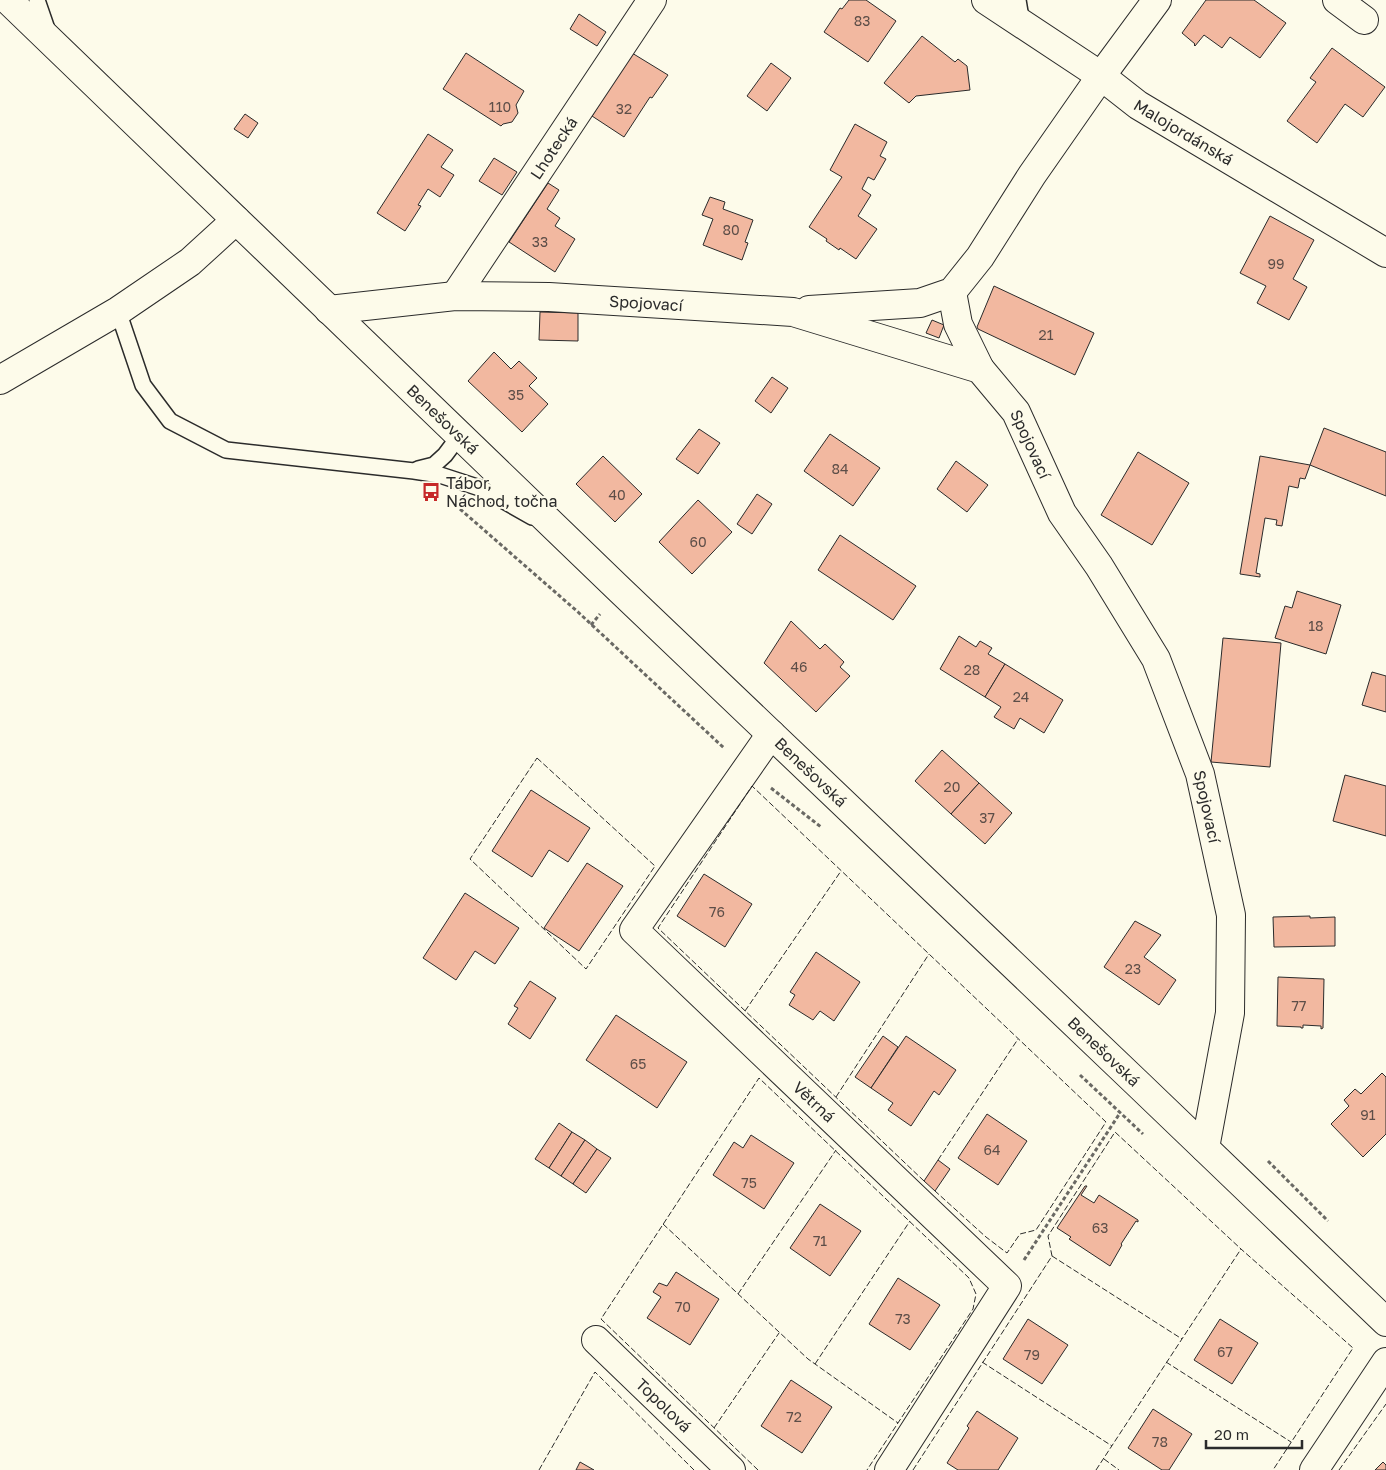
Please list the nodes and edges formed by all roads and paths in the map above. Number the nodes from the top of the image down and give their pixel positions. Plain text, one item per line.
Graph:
1 (8, 0) edge
2 (37, 0) edge
3 (652, 0) edge
4 (986, 0) edge
5 (1157, 0) edge
6 (1337, 0) edge
7 (1020, 12) edge
8 (1364, 20) dead end
9 (51, 42) junction
10 (1101, 76) junction
11 (236, 220) junction
12 (1386, 253) edge
13 (952, 292) junction
14 (455, 296) junction
15 (329, 310) junction
16 (118, 311) junction
17 (793, 312) junction
18 (980, 369) junction
19 (0, 380) edge
20 (460, 435) junction
21 (414, 470) junction
22 (456, 506) dead end
23 (562, 533) junction
24 (771, 734) junction
25 (746, 769) junction
26 (823, 828) dead end
27 (1078, 1072) dead end
28 (1120, 1113) junction
29 (1149, 1140) dead end
30 (1205, 1148) junction
31 (1008, 1286) junction
32 (1386, 1322) edge
33 (596, 1340) dead end
34 (1386, 1362) edge
35 (731, 1470) edge
36 (889, 1470) edge
37 (1314, 1470) edge

1 - 9 street, Benešovská
2 - 9 lane
3 - 14 street, Lhotecká
4 - 7 street, Malojordánská
5 - 10 street
6 - 8 street
7 - 10 street, Malojordánská
9 - 11 street, Benešovská
10 - 12 street, Malojordánská
10 - 13 street
11 - 15 street, Benešovská
11 - 16 street
13 - 17 street
13 - 18 street
14 - 15 street, Spojovací
14 - 17 street, Spojovací
15 - 20 street, Benešovská
16 - 19 street
16 - 21 lane
17 - 18 street, Spojovací
18 - 30 street, Spojovací
20 - 21 lane
20 - 23 street, Benešovská
21 - 23 lane
22 - 25 path
23 - 24 street, Benešovská
24 - 25 street, Větrná
24 - 30 street, Benešovská
25 - 26 path
25 - 31 street, Větrná
27 - 28 path
28 - 29 path
28 - 31 path
30 - 32 street, Benešovská
31 - 36 street
33 - 35 street, Topolová
34 - 37 street

